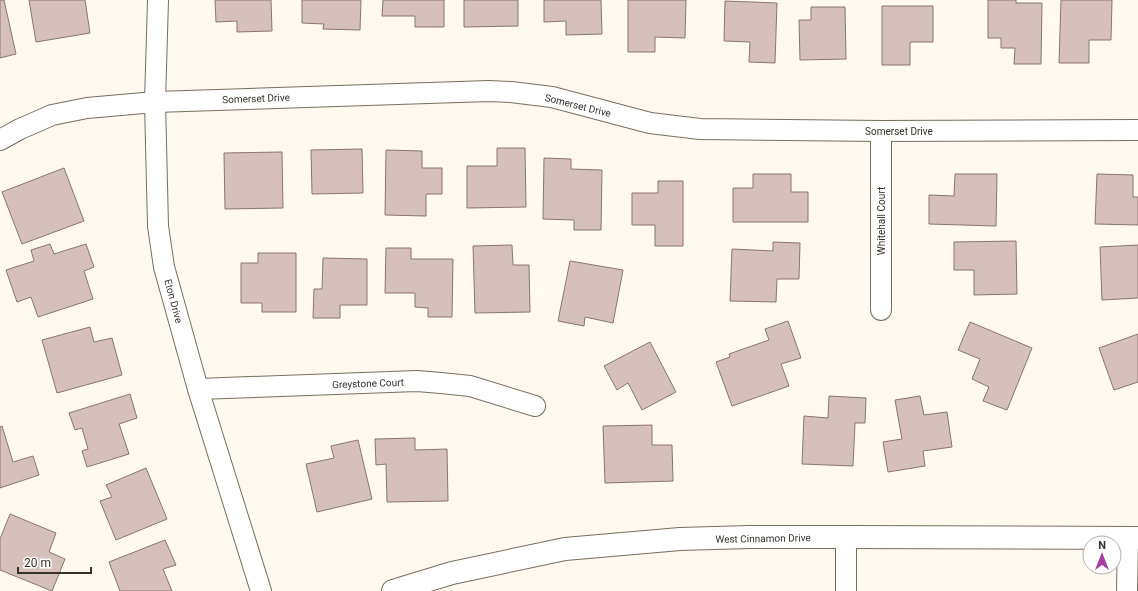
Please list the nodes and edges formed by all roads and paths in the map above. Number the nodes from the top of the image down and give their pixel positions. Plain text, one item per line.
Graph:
1 (158, 0) edge
2 (155, 102) junction
3 (1138, 130) edge
4 (881, 131) junction
5 (0, 140) edge
6 (881, 310) dead end
7 (198, 390) junction
8 (535, 406) dead end
9 (846, 537) junction
10 (1133, 538) edge
11 (260, 591) edge
12 (393, 591) edge
13 (846, 591) edge
14 (1127, 591) edge

1 - 2 street, Eton Drive
2 - 4 street, Somerset Drive
2 - 5 street, Somerset Drive
2 - 7 street, Eton Drive
3 - 4 street, Somerset Drive
4 - 6 street, Whitehall Court
7 - 8 street, Greystone Court
7 - 11 street, Eton Drive
9 - 10 main road, West Cinnamon Drive
9 - 12 main road, West Cinnamon Drive
9 - 13 street
10 - 14 street

